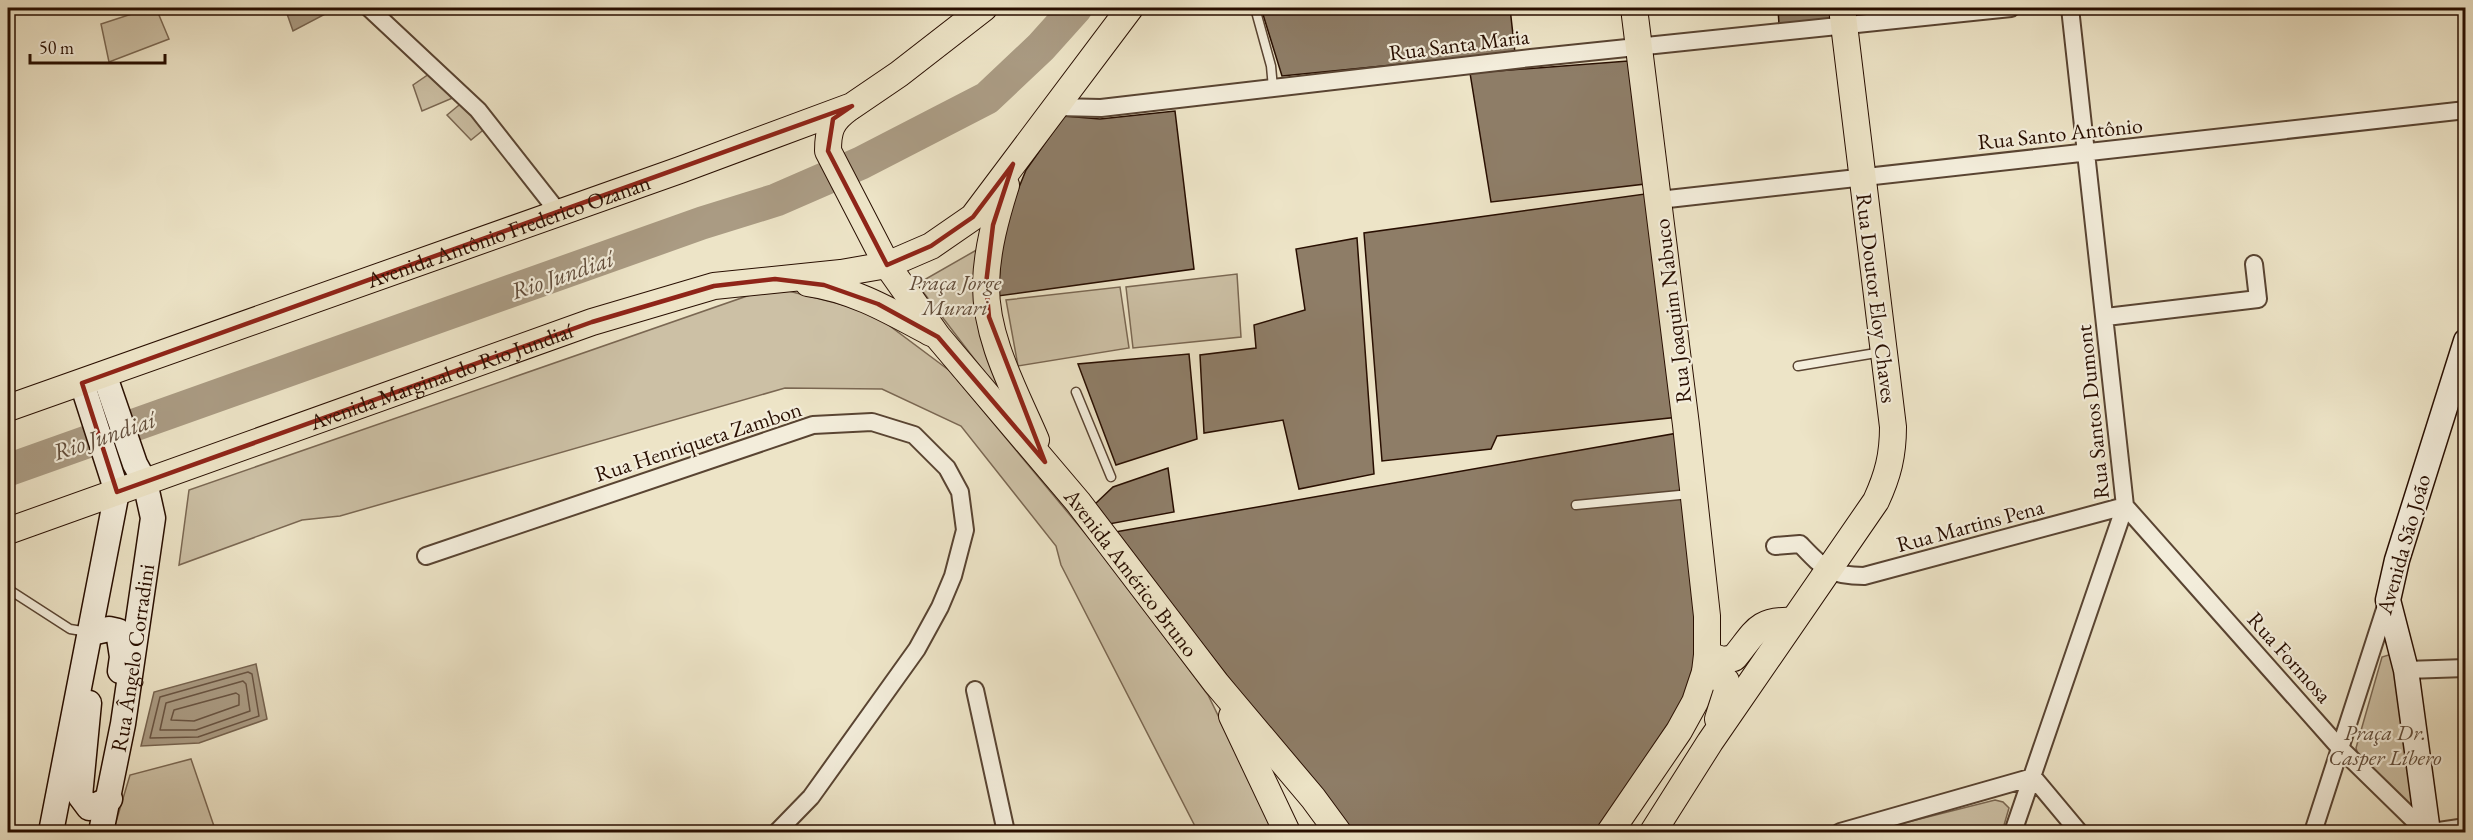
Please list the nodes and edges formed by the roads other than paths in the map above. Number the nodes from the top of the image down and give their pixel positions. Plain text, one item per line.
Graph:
1 (369, 8) edge
2 (984, 8) edge
3 (1130, 8) edge
4 (1255, 8) edge
5 (1634, 8) edge
6 (2011, 8) edge
7 (2070, 8) edge
8 (1843, 16) edge
9 (1638, 47) junction
10 (1273, 88) junction
11 (852, 106) junction
12 (1056, 107) junction
13 (2466, 110) edge
14 (2086, 153) junction
15 (1013, 164) junction
16 (1861, 177) junction
17 (1659, 200) junction
18 (559, 213) junction
19 (2254, 264) dead end
20 (887, 265) junction
21 (775, 279) junction
22 (2106, 317) junction
23 (938, 337) junction
24 (2465, 345) edge
25 (1886, 352) junction
26 (1798, 366) dead end
27 (93, 378) junction
28 (1076, 392) dead end
29 (8, 408) edge
30 (1046, 462) junction
31 (140, 473) junction
32 (1111, 477) dead end
33 (115, 483) junction
34 (1693, 494) junction
35 (1576, 505) dead end
36 (2125, 507) junction
37 (8, 531) edge
38 (1776, 546) dead end
39 (426, 556) dead end
40 (1826, 571) junction
41 (8, 589) edge
42 (2388, 600) junction
43 (1792, 621) junction
44 (91, 633) junction
45 (1706, 664) junction
46 (2466, 668) edge
47 (2406, 670) junction
48 (81, 681) junction
49 (1216, 683) junction
50 (975, 690) dead end
51 (123, 724) junction
52 (1710, 742) junction
53 (2339, 747) junction
54 (2032, 777) junction
55 (2424, 785) junction
56 (2391, 798) junction
57 (110, 799) junction
58 (2466, 827) edge
59 (1848, 831) edge
60 (51, 832) edge
61 (101, 832) edge
62 (777, 832) edge
63 (1006, 832) edge
64 (1287, 832) edge
65 (1338, 832) edge
66 (1610, 832) edge
67 (1653, 832) edge
68 (2013, 832) edge
69 (2079, 832) edge
70 (2313, 832) edge
71 (2429, 832) edge

1 - 18 street
2 - 11 main road, Avenida Antônio Frederico Ozanan
3 - 12 main road, Avenida Marginal do Rio Jundiaí
4 - 10 lane
5 - 9 main road, Rua Joaquim Nabuco
6 - 8 street, Rua Santa Maria
7 - 14 street, Rua Santos Dumont
8 - 9 street, Rua Santa Maria
8 - 16 main road, Rua Doutor Eloy Chaves
9 - 10 street, Rua Santa Maria
9 - 17 main road, Rua Joaquim Nabuco
10 - 12 street, Rua Santa Maria
11 - 18 main road, Avenida Antônio Frederico Ozanan
11 - 20 main road
12 - 15 main road, Avenida Marginal do Rio Jundiaí
13 - 14 street, Rua Santo Antônio
14 - 16 street, Rua Santo Antônio
14 - 22 street, Rua Santos Dumont
15 - 20 main road, Avenida Marginal do Rio Jundiaí
15 - 30 main road
16 - 17 street, Rua Santo Antônio
16 - 25 main road, Rua Doutor Eloy Chaves
17 - 34 main road, Rua Joaquim Nabuco
18 - 27 main road, Avenida Antônio Frederico Ozanan
19 - 22 street
20 - 21 main road, Avenida Marginal do Rio Jundiaí
20 - 23 main road
21 - 23 main road
21 - 31 main road, Avenida Marginal do Rio Jundiaí
22 - 36 street, Rua Santos Dumont
23 - 30 main road
24 - 42 street, Avenida São João
25 - 26 lane
25 - 40 main road, Rua Doutor Eloy Chaves
27 - 29 main road, Avenida Antônio Frederico Ozanan
27 - 31 street, Rua Ângelo Corradini
27 - 33 street
28 - 32 lane
30 - 49 main road, Avenida Américo Bruno
31 - 33 main road, Avenida Marginal do Rio Jundiaí
31 - 51 street, Rua Ângelo Corradini
33 - 37 main road, Avenida Marginal do Rio Jundiaí
33 - 44 street, Rua Ângelo Corradini
34 - 35 lane
34 - 45 main road, Rua Joaquim Nabuco
36 - 40 street, Rua Martins Pena
36 - 53 street, Rua Formosa
36 - 54 street, Rua Santos Dumont
38 - 40 street
39 - 62 street, Rua Henriqueta Zambon
40 - 43 main road, Rua Doutor Eloy Chaves
41 - 44 lane
42 - 47 street
42 - 53 street, Avenida São João
43 - 45 main road
43 - 52 main road, Rua Doutor Eloy Chaves
44 - 48 street, Rua Ângelo Corradini
44 - 51 street
45 - 52 main road
45 - 66 main road, Rua Joaquim Nabuco
46 - 47 street
47 - 55 street
48 - 57 street
48 - 60 street, Rua Ângelo Corradini
49 - 64 main road
49 - 65 main road
50 - 63 street
51 - 57 street, Rua Ângelo Corradini
52 - 67 main road
53 - 56 street, Rua Formosa
53 - 70 street, Avenida São João
54 - 59 street
54 - 68 street, Rua Santos Dumont
54 - 69 street
55 - 56 street
55 - 71 street
56 - 71 street, Rua Formosa
57 - 61 street, Rua Ângelo Corradini
58 - 71 street

